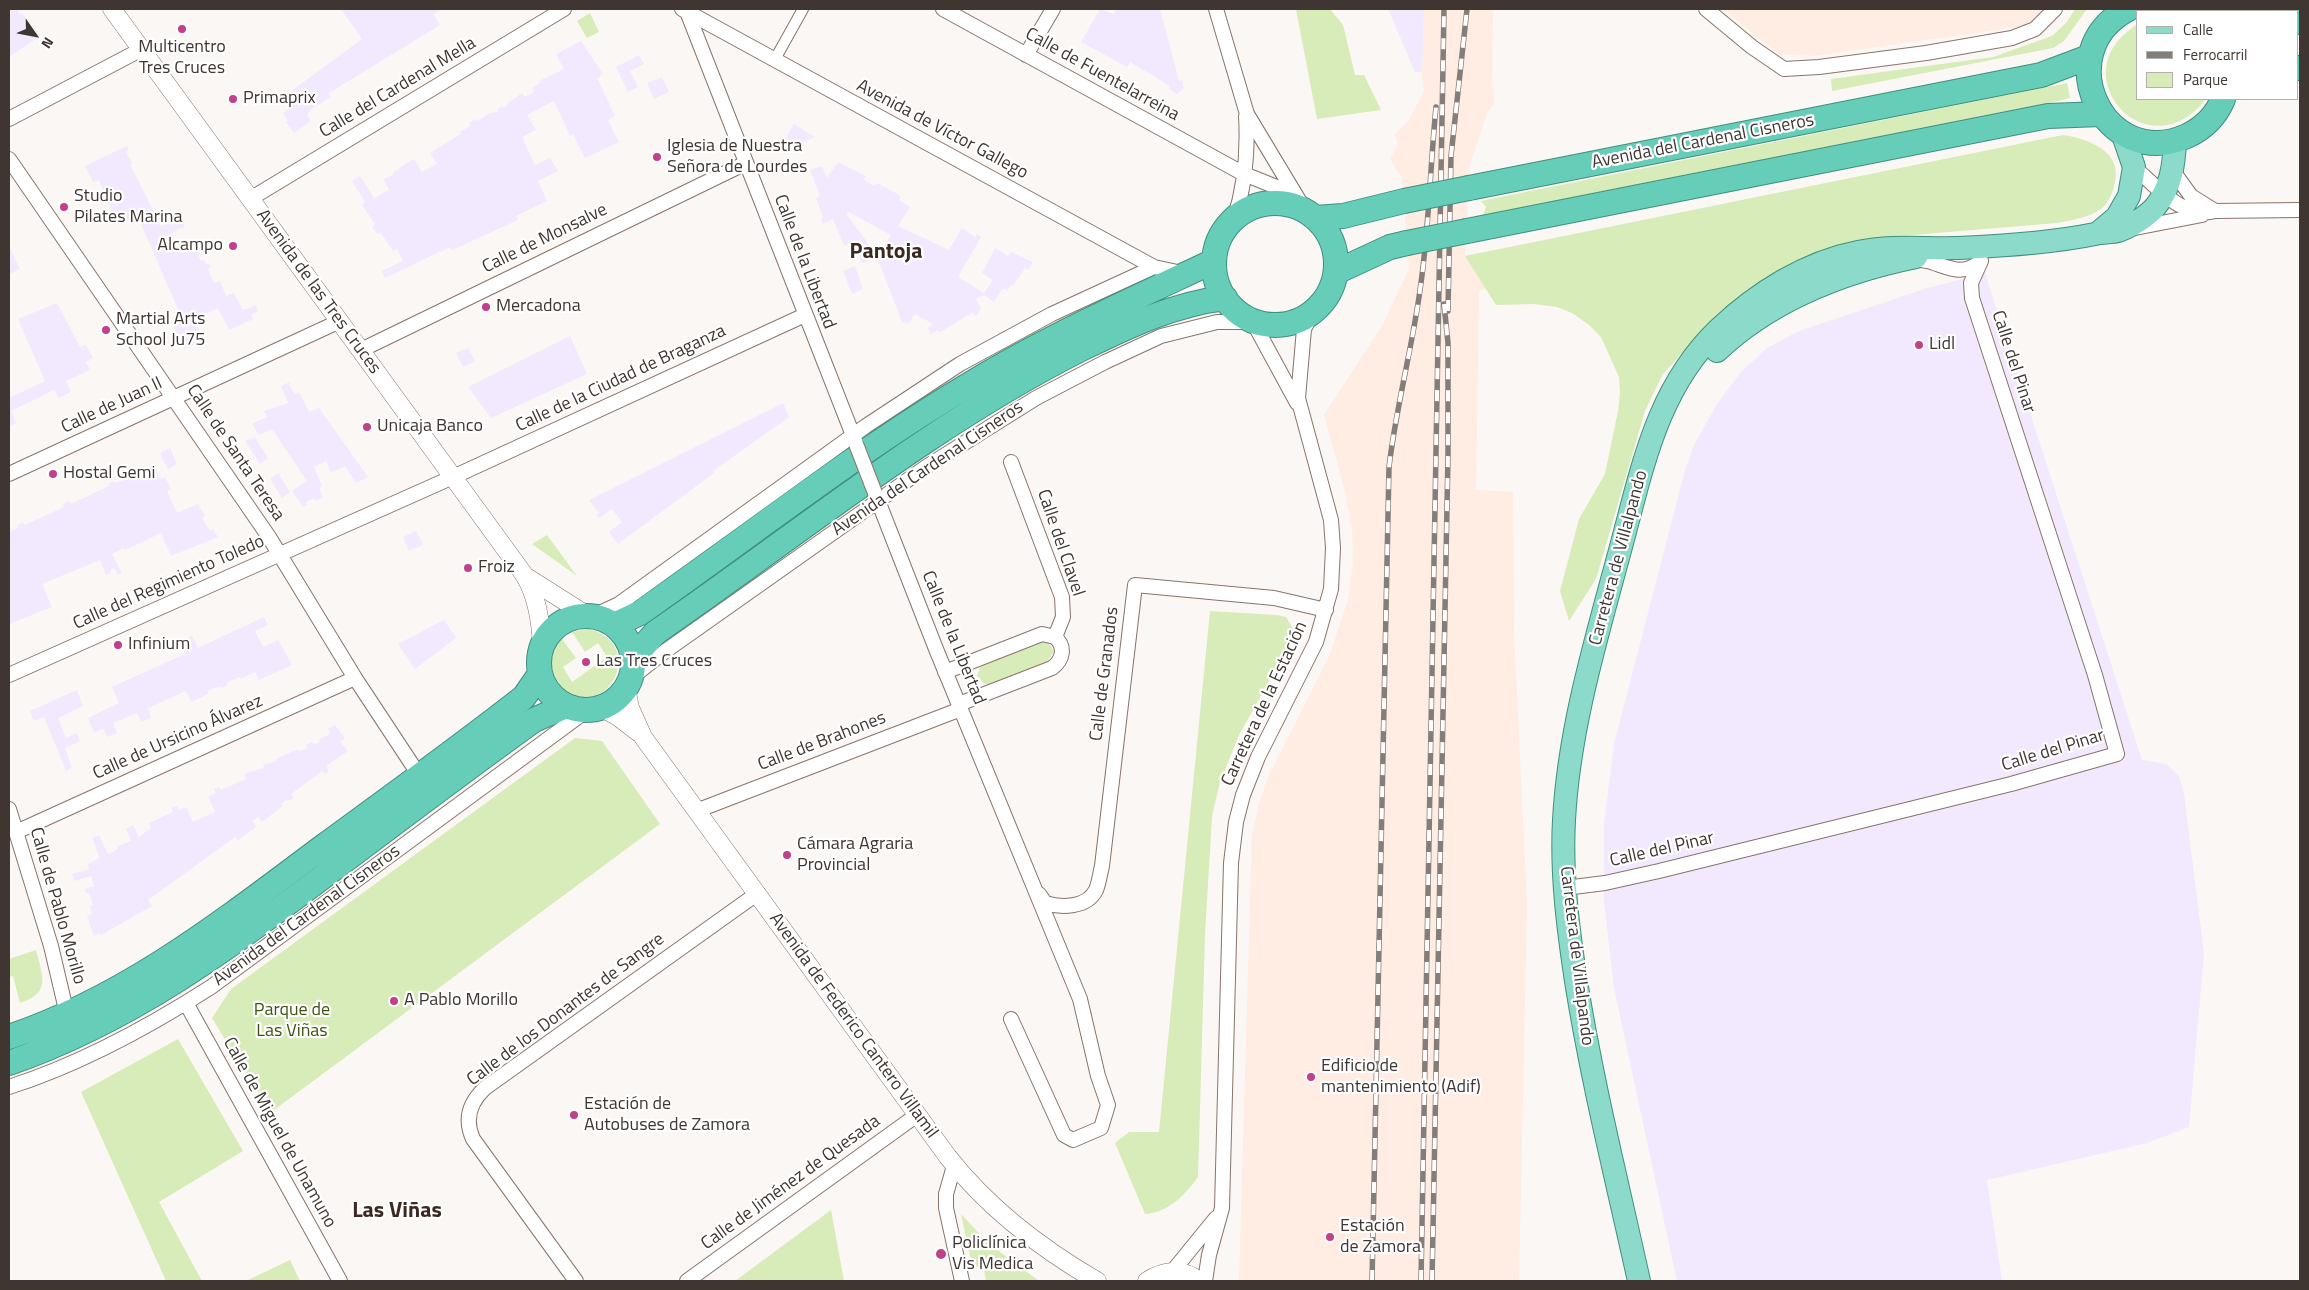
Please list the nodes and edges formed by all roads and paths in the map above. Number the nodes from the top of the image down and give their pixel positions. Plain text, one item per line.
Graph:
1 (112, 9) edge
2 (564, 9) edge
3 (685, 9) edge
4 (803, 9) edge
5 (942, 9) edge
6 (1053, 9) edge
7 (1216, 9) edge
8 (1706, 9) edge
9 (2055, 9) edge
10 (2122, 10) edge
11 (142, 50) junction
12 (1026, 55) junction
13 (2089, 57) junction
14 (774, 61) junction
15 (2223, 100) edge
16 (1245, 107) junction
17 (2101, 114) junction
18 (9, 119) edge
19 (2122, 132) junction
20 (2176, 141) junction
21 (9, 159) edge
22 (746, 163) junction
23 (2134, 167) junction
24 (2173, 171) junction
25 (1244, 174) junction
26 (2164, 193) junction
27 (250, 199) junction
28 (1305, 208) junction
29 (2300, 210) edge
30 (2209, 213) junction
31 (1234, 220) junction
32 (2107, 232) junction
33 (2000, 244) junction
34 (1960, 248) junction
35 (1910, 259) junction
36 (1214, 261) junction
37 (1981, 261) junction
38 (1154, 267) junction
39 (1953, 270) junction
40 (1336, 272) junction
41 (1188, 273) junction
42 (1225, 298) junction
43 (1972, 298) junction
44 (1315, 309) junction
45 (805, 315) junction
46 (340, 321) junction
47 (1253, 322) junction
48 (360, 350) junction
49 (175, 398) junction
50 (1298, 405) junction
51 (854, 440) junction
52 (1647, 455) junction
53 (1011, 462) dead end
54 (9, 474) edge
55 (453, 477) junction
56 (876, 497) junction
57 (279, 554) junction
58 (525, 576) junction
59 (1326, 610) junction
60 (598, 619) junction
61 (1055, 637) junction
62 (542, 647) junction
63 (945, 672) junction
64 (540, 674) junction
65 (630, 674) junction
66 (9, 675) edge
67 (355, 678) junction
68 (960, 707) junction
69 (585, 708) junction
70 (643, 737) junction
71 (419, 775) junction
72 (9, 809) edge
73 (696, 811) junction
74 (16, 832) junction
75 (1565, 888) junction
76 (1037, 892) junction
77 (758, 893) junction
78 (186, 1003) junction
79 (67, 1014) junction
80 (1011, 1019) dead end
81 (9, 1037) edge
82 (9, 1063) edge
83 (9, 1087) edge
84 (917, 1115) junction
85 (954, 1166) junction
86 (1222, 1203) junction
87 (1172, 1272) junction
88 (340, 1281) edge
89 (576, 1281) edge
90 (687, 1281) edge
91 (962, 1281) edge
92 (1097, 1281) edge
93 (1147, 1281) edge
94 (1199, 1281) edge
95 (1206, 1281) edge
96 (1640, 1281) edge

1 - 11 street, Avenida de las Tres Cruces
2 - 27 street, Calle del Cardenal Mella
3 - 14 street, Avenida de Víctor Gallego
3 - 22 street, Calle de la Libertad
4 - 14 street
5 - 12 street, Calle de Fuentelarreina
6 - 12 street
7 - 16 street
8 - 9 street
10 - 13 highway
11 - 18 street
11 - 27 street, Avenida de las Tres Cruces
12 - 25 street, Calle de Fuentelarreina
13 - 17 highway
13 - 28 highway, Avenida del Cardenal Cisneros, bridge
14 - 38 street, Avenida de Víctor Gallego
15 - 20 highway
16 - 25 street
16 - 28 street
17 - 19 highway
17 - 40 highway, bridge
19 - 20 highway
19 - 23 main road, Carretera de Villalpando
20 - 24 main road, Carretera de Villalpando
21 - 49 street, Calle de Santa Teresa
22 - 45 street, Calle de la Libertad
22 - 48 street, Calle de Monsalve
23 - 26 street
23 - 32 main road, Carretera de Villalpando
24 - 26 main road, Carretera de Villalpando
24 - 30 street
25 - 28 street, Calle de Fuentelarreina
25 - 31 street
26 - 30 street
26 - 32 main road, Carretera de Villalpando
27 - 46 street, Avenida de las Tres Cruces
28 - 31 highway
28 - 40 highway
29 - 30 street
30 - 32 street
31 - 36 highway
32 - 33 main road, Carretera de Villalpando
33 - 34 main road, Carretera de Villalpando
33 - 37 street, Calle del Pinar
34 - 35 main road, Carretera de Villalpando
34 - 52 main road, Carretera de Villalpando
35 - 39 street
35 - 52 main road, Carretera de Villalpando
36 - 41 highway
36 - 42 highway
37 - 39 street, Calle del Pinar
37 - 43 street, Calle del Pinar
38 - 41 street, Avenida de Víctor Gallego
38 - 51 street
39 - 43 street, Calle del Pinar
40 - 44 highway
41 - 60 highway
42 - 47 highway
42 - 65 highway, Avenida del Cardenal Cisneros
43 - 75 street, Calle del Pinar
44 - 47 highway
44 - 50 street, Carretera de la Estación
45 - 51 street, Calle de la Libertad
45 - 55 street, Calle de la Ciudad de Braganza
46 - 48 street, Avenida de las Tres Cruces
46 - 49 street, Calle de Juan II
47 - 50 street, Carretera de la Estación
47 - 56 street, Avenida del Cardenal Cisneros
48 - 55 street, Avenida de las Tres Cruces
49 - 54 street, Calle de Juan II
49 - 57 street, Calle de Santa Teresa
50 - 59 street, Carretera de la Estación
51 - 56 street, Calle de la Libertad, bridge
51 - 60 street
52 - 75 main road, Carretera de Villalpando
53 - 61 street, Calle del Clavel
55 - 57 street, Calle del Regimiento Toledo
55 - 58 street, Avenida de las Tres Cruces
56 - 63 street, Calle de la Libertad
56 - 65 street, Avenida del Cardenal Cisneros
57 - 66 street, Calle del Regimiento Toledo
57 - 67 street, Calle de Santa Teresa
58 - 60 street, Avenida de las Tres Cruces
58 - 62 street, Avenida de las Tres Cruces
59 - 76 street, Calle de Granados
59 - 86 street, Carretera de la Estación
60 - 62 highway
60 - 65 highway
61 - 63 street
61 - 68 street, Calle de Brahones
62 - 64 highway
63 - 68 street, Calle de la Libertad
64 - 69 highway
64 - 71 highway
65 - 69 highway, Avenida del Cardenal Cisneros
65 - 70 street, Avenida de Federico Cantero Villamil
67 - 71 street, Calle de Santa Teresa
67 - 74 street, Calle de Ursicino Álvarez
68 - 73 street, Calle de Brahones
68 - 76 street, Calle de la Libertad
69 - 70 street, Avenida de Federico Cantero Villamil
69 - 78 street, Avenida del Cardenal Cisneros
69 - 82 highway, Avenida del Cardenal Cisneros
70 - 73 street, Avenida de Federico Cantero Villamil
71 - 79 highway
72 - 74 street, Calle de Pablo Morillo
73 - 77 street, Avenida de Federico Cantero Villamil
74 - 79 street, Calle de Pablo Morillo
75 - 96 main road, Carretera de Villalpando
76 - 80 street, Calle de la Libertad
77 - 84 street, Avenida de Federico Cantero Villamil
77 - 89 street, Calle de los Donantes de Sangre
78 - 83 street, Avenida del Cardenal Cisneros
78 - 88 street, Calle de Miguel de Unamuno
79 - 81 highway
84 - 85 street, Avenida de Federico Cantero Villamil
84 - 90 street, Calle de Jiménez de Quesada
85 - 91 street
85 - 92 street, Avenida de Federico Cantero Villamil
86 - 87 street, Carretera de la Estación
86 - 95 street, Carretera de la Estación
87 - 93 street
87 - 94 street

